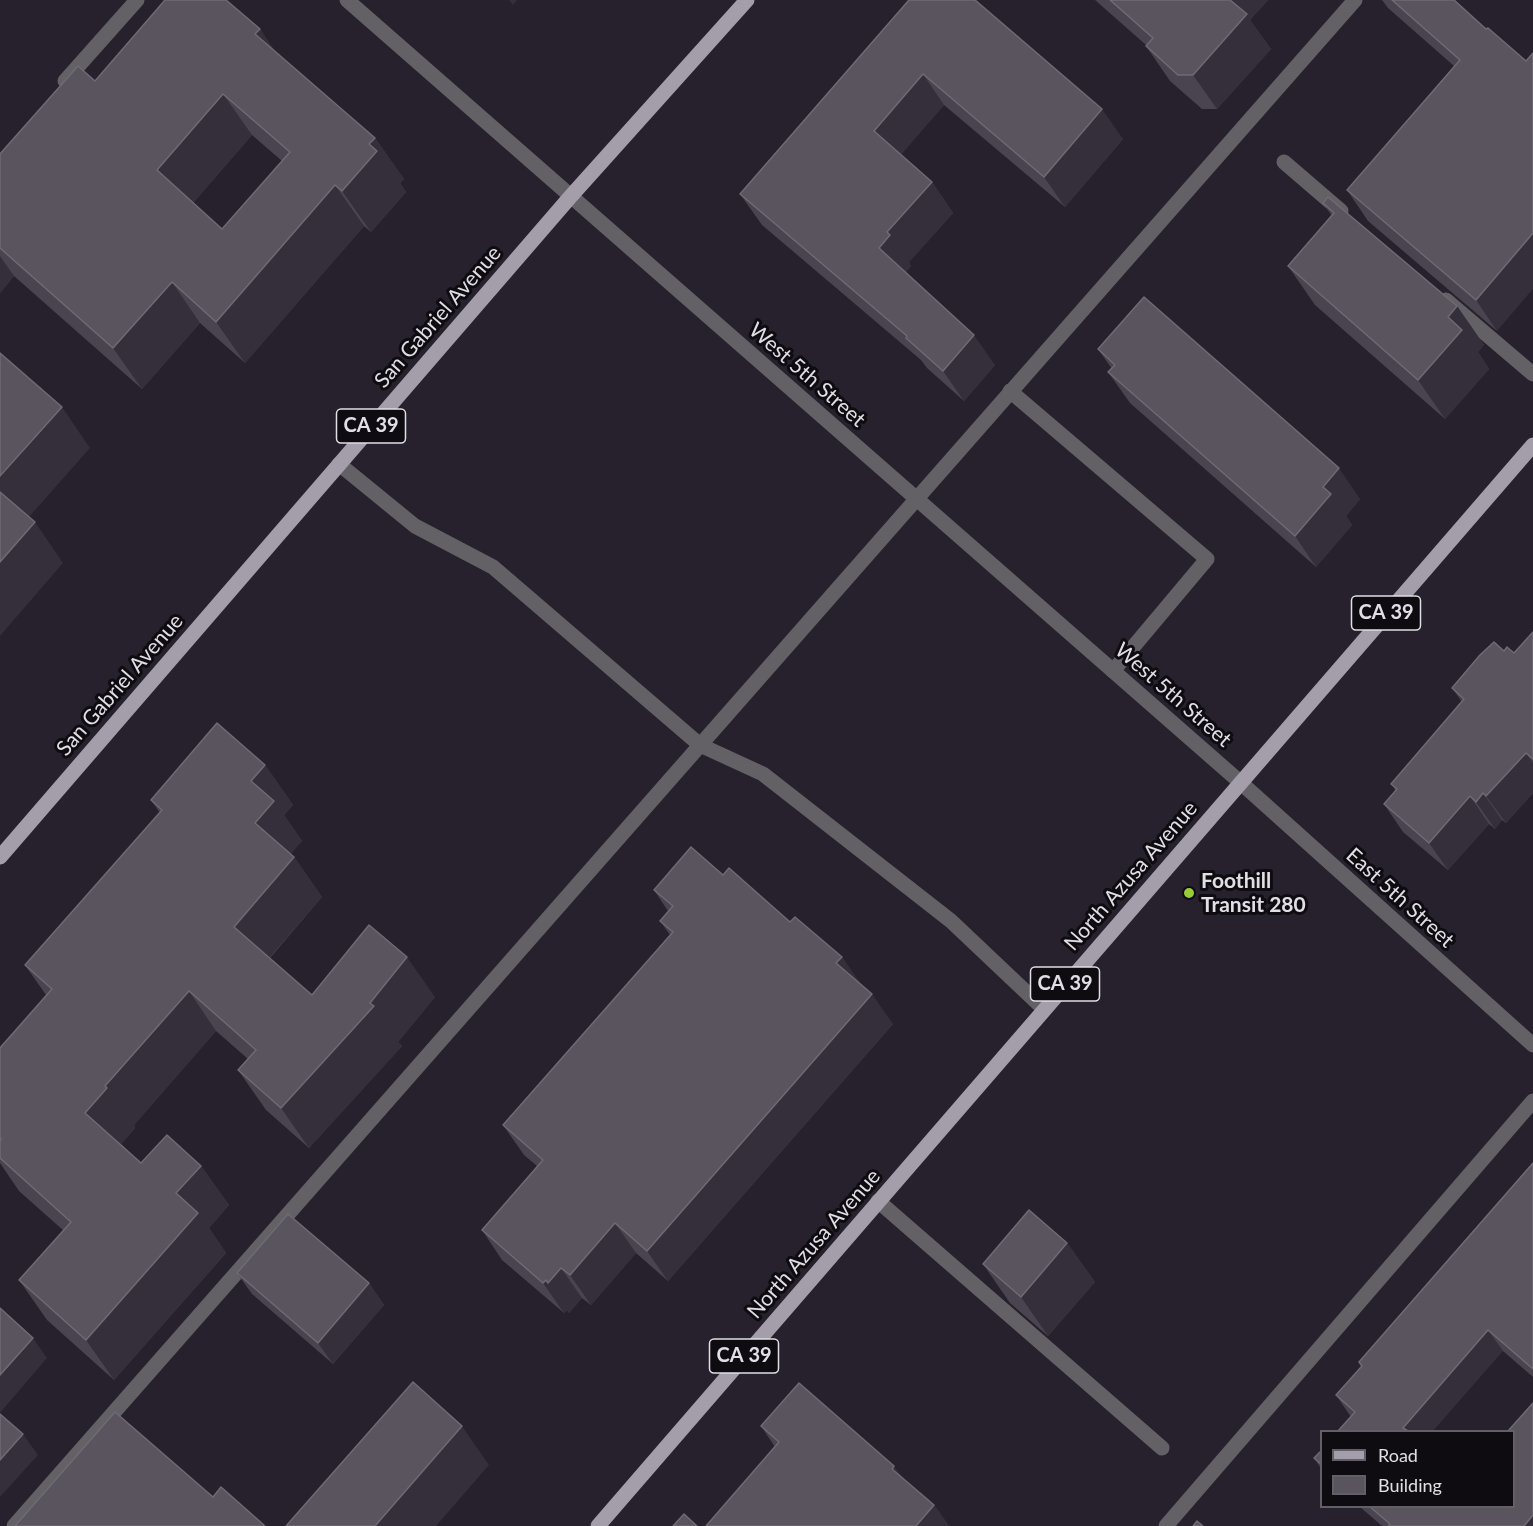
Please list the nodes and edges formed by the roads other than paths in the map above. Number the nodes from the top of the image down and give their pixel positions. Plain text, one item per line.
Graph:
1 (137, 0) edge
2 (347, 0) edge
3 (747, 0) edge
4 (1355, 0) edge
5 (53, 95) edge
6 (1284, 162) dead end
7 (571, 196) junction
8 (1356, 223) edge
9 (1436, 292) edge
10 (1533, 374) edge
11 (1010, 391) junction
12 (1533, 445) edge
13 (339, 464) junction
14 (916, 498) junction
15 (1113, 671) junction
16 (700, 745) junction
17 (1240, 782) junction
18 (0, 856) edge
19 (1044, 1009) junction
20 (1533, 1045) edge
21 (1533, 1101) edge
22 (878, 1201) junction
23 (1162, 1448) dead end
24 (14, 1526) edge
25 (598, 1526) edge
26 (1166, 1526) edge

1 - 5 street
2 - 7 street, West 5th Street
3 - 7 main road, San Gabriel Avenue / CA 39
4 - 11 street
6 - 8 street
7 - 13 main road, San Gabriel Avenue / CA 39
7 - 14 street, West 5th Street
9 - 10 street
11 - 14 street
11 - 15 street
12 - 17 main road, North Azusa Avenue / CA 39
13 - 16 street
13 - 18 main road, San Gabriel Avenue / CA 39
14 - 15 street, West 5th Street
14 - 16 street
15 - 17 street, West 5th Street
16 - 19 street
16 - 24 street
17 - 19 main road, North Azusa Avenue / CA 39
17 - 20 street, East 5th Street
19 - 22 main road, North Azusa Avenue / CA 39
21 - 26 street
22 - 23 street
22 - 25 main road, North Azusa Avenue / CA 39

